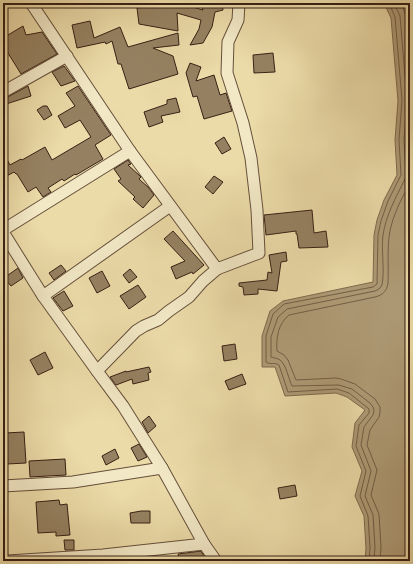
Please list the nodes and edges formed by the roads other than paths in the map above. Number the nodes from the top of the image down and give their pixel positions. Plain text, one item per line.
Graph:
1 (31, 3) edge
2 (239, 3) edge
3 (67, 56) junction
4 (3, 92) edge
5 (130, 151) junction
6 (170, 206) junction
7 (3, 231) edge
8 (217, 269) junction
9 (43, 296) junction
10 (97, 371) junction
11 (162, 468) junction
12 (3, 486) edge
13 (204, 544) junction
14 (8, 561) edge
15 (216, 561) edge

1 - 3 street
2 - 8 street
3 - 4 street
3 - 5 street
5 - 6 street
5 - 7 street
6 - 8 street
6 - 9 street
7 - 9 street
8 - 10 street
9 - 10 street
10 - 11 street
11 - 12 street
11 - 13 street
13 - 14 street
13 - 15 street

